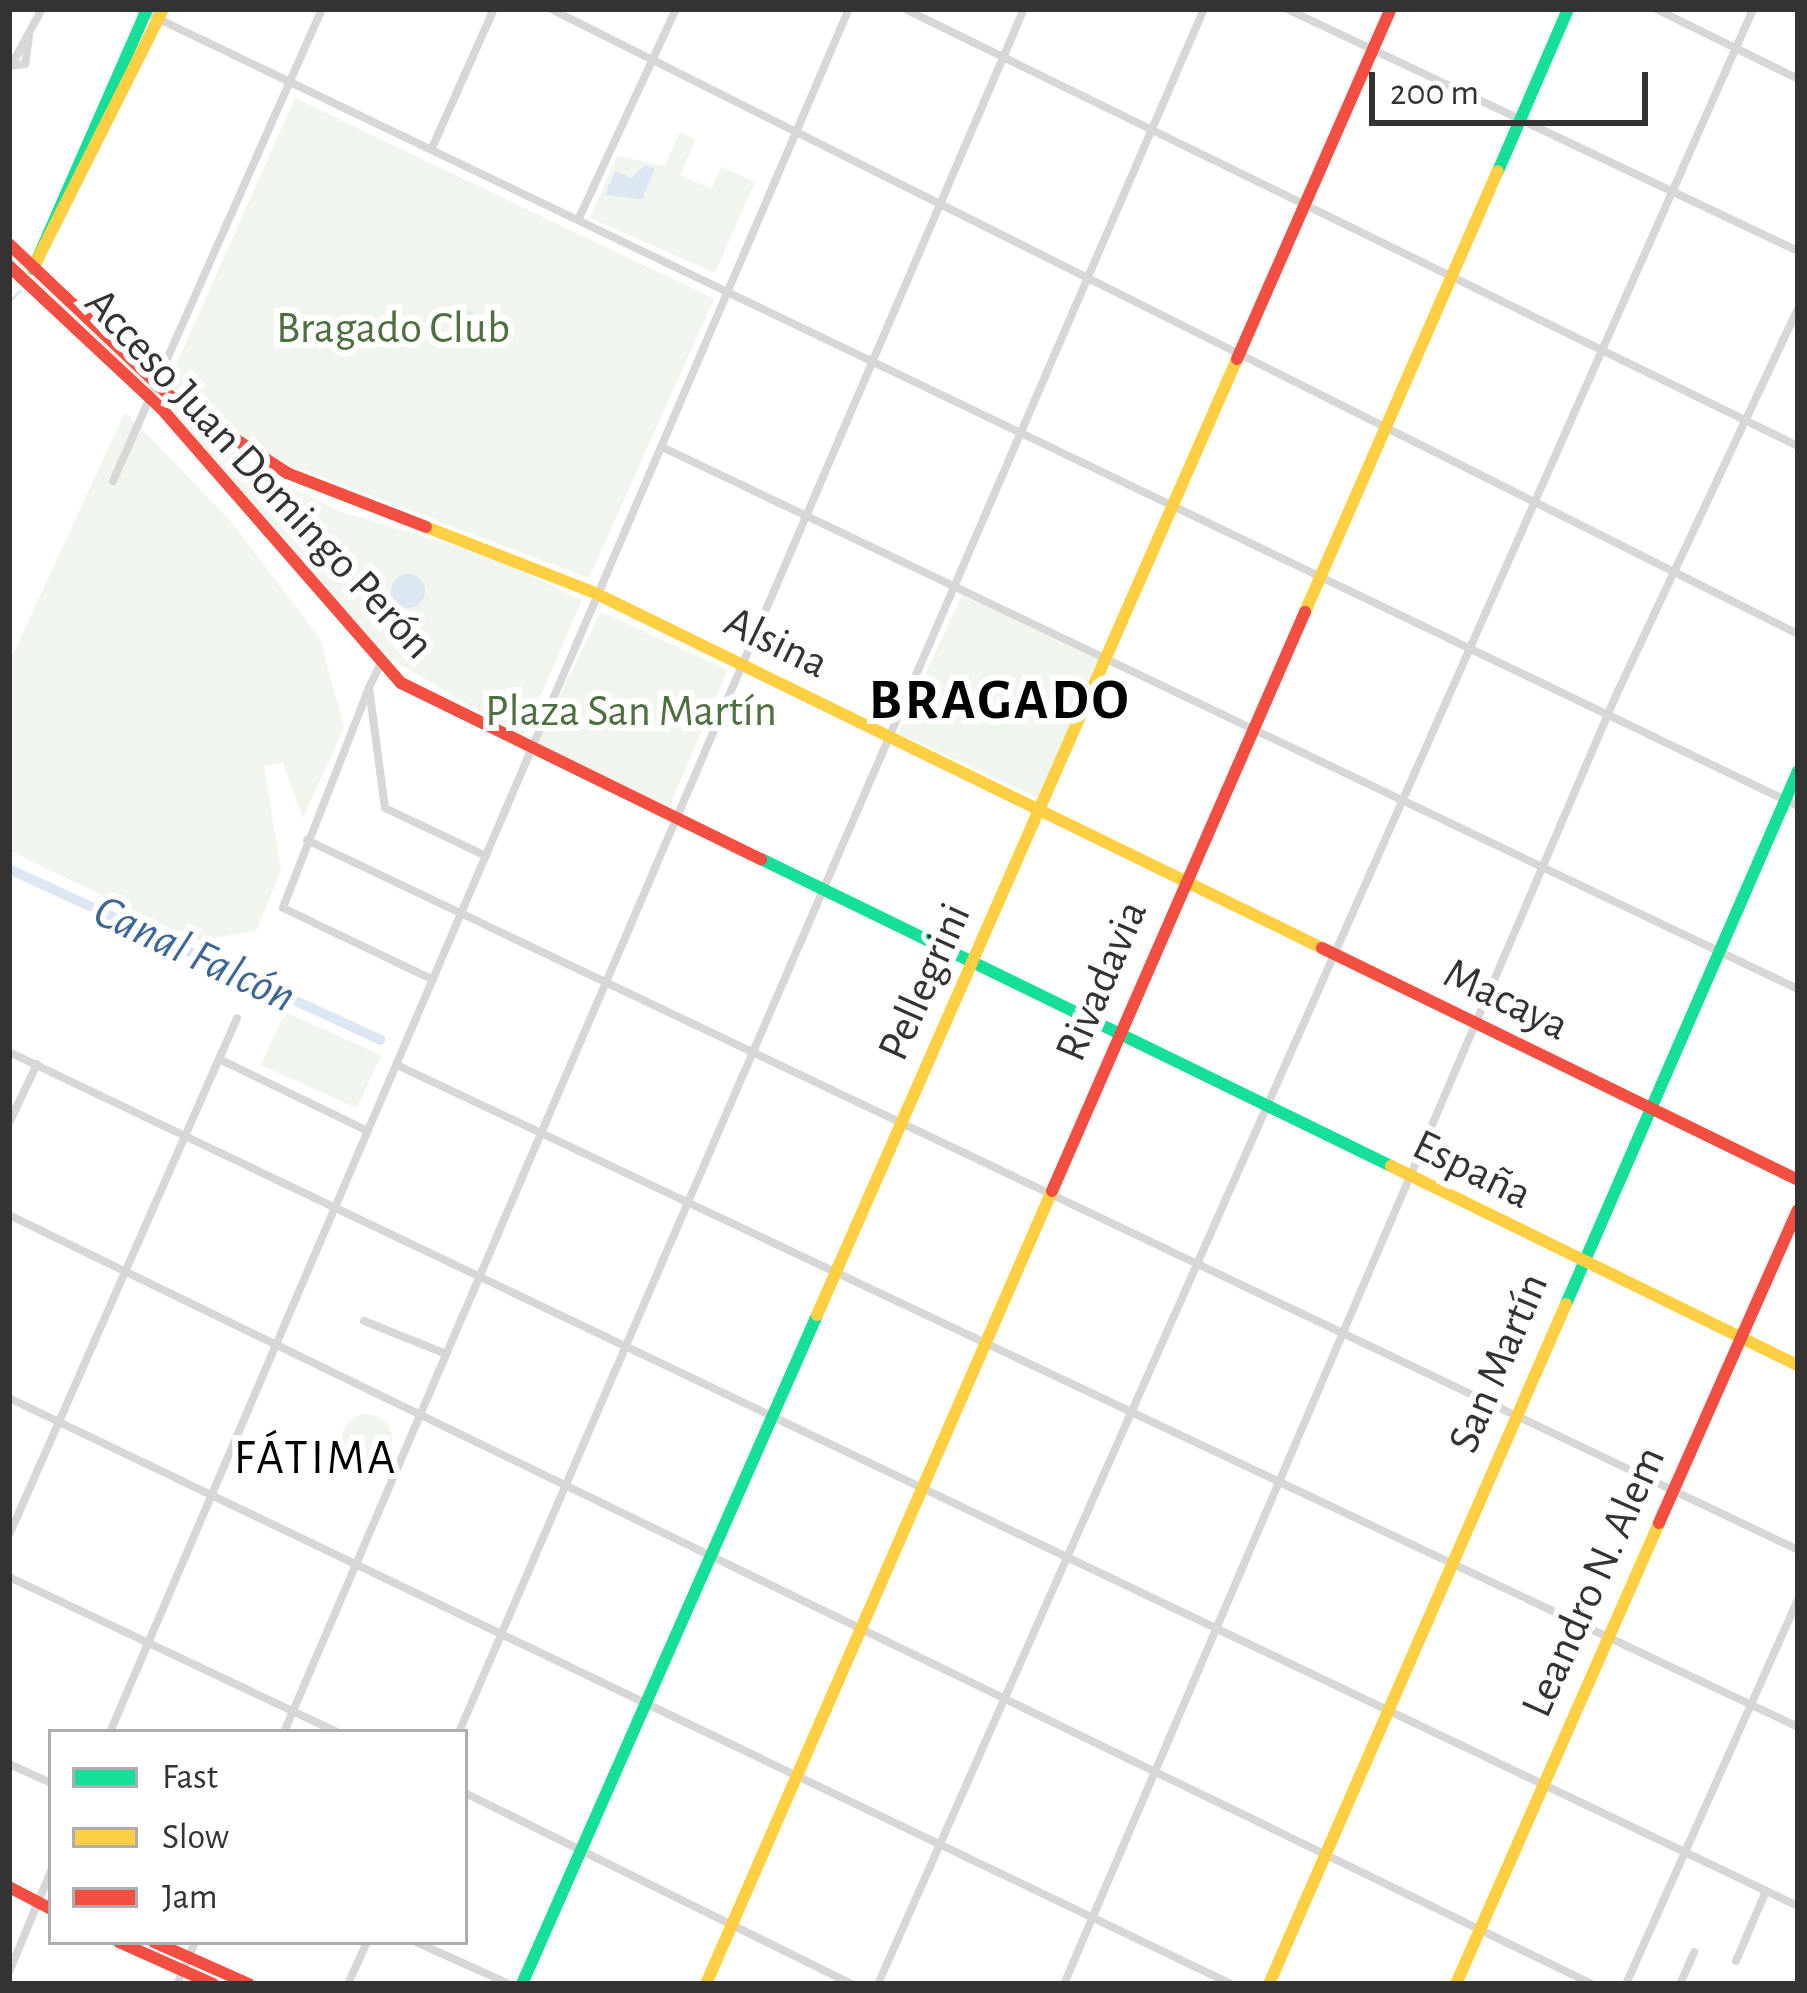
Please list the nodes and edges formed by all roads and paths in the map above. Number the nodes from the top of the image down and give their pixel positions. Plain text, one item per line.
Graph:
1 (42, 9) edge
2 (322, 9) edge
3 (494, 9) edge
4 (551, 9) edge
5 (676, 9) edge
6 (849, 9) edge
7 (904, 9) edge
8 (1024, 9) edge
9 (1204, 9) edge
10 (1288, 9) edge
11 (1391, 9) edge
12 (1568, 9) edge
13 (1656, 9) edge
14 (1753, 9) edge
15 (151, 12) edge
16 (29, 37) dead end
17 (1734, 48) junction
18 (1372, 50) junction
19 (1003, 58) junction
20 (654, 59) junction
21 (290, 80) junction
22 (1798, 80) edge
23 (1519, 118) junction
24 (1151, 130) junction
25 (795, 131) junction
26 (432, 148) junction
27 (1668, 191) junction
28 (937, 202) junction
29 (1304, 207) junction
30 (579, 218) junction
31 (9, 244) edge
32 (1798, 251) edge
33 (9, 266) edge
34 (33, 268) junction
35 (1084, 277) junction
36 (1449, 277) junction
37 (27, 282) junction
38 (729, 290) junction
39 (1798, 309) edge
40 (1597, 348) junction
41 (1239, 355) junction
42 (872, 358) junction
43 (157, 385) junction
44 (150, 399) junction
45 (1746, 422) junction
46 (1384, 425) junction
47 (1020, 429) junction
48 (1798, 446) edge
49 (662, 447) junction
50 (113, 481) dead end
51 (1529, 498) junction
52 (1175, 505) junction
53 (804, 514) junction
54 (1676, 572) junction
55 (1317, 573) junction
56 (953, 585) junction
57 (595, 593) junction
58 (1798, 634) edge
59 (1464, 647) junction
60 (1108, 656) junction
61 (738, 664) junction
62 (380, 665) junction
63 (369, 688) junction
64 (1608, 716) junction
65 (1252, 726) junction
66 (888, 738) junction
67 (531, 749) junction
68 (1798, 771) edge
69 (1396, 797) junction
70 (1792, 803) edge
71 (1040, 812) junction
72 (672, 819) junction
73 (308, 840) junction
74 (486, 856) junction
75 (1544, 868) junction
76 (1184, 884) junction
77 (822, 892) junction
78 (463, 911) junction
79 (1721, 953) junction
80 (1331, 956) junction
81 (971, 963) junction
82 (604, 978) junction
83 (433, 980) junction
84 (1798, 989) edge
85 (237, 1018) dead end
86 (1477, 1027) junction
87 (1117, 1035) junction
88 (754, 1048) junction
89 (9, 1052) edge
90 (219, 1059) junction
91 (37, 1064) junction
92 (397, 1065) junction
93 (1264, 1109) junction
94 (1650, 1109) junction
95 (904, 1120) junction
96 (9, 1124) edge
97 (543, 1127) junction
98 (185, 1131) junction
99 (368, 1131) junction
100 (1798, 1180) edge
101 (1412, 1181) junction
102 (1053, 1191) junction
103 (691, 1195) junction
104 (338, 1202) junction
105 (1798, 1210) edge
106 (9, 1215) edge
107 (1199, 1262) junction
108 (1581, 1264) junction
109 (839, 1267) junction
110 (481, 1270) junction
111 (124, 1273) junction
112 (364, 1321) dead end
113 (1348, 1331) junction
114 (991, 1337) junction
115 (1741, 1339) junction
116 (629, 1340) junction
117 (277, 1343) junction
118 (446, 1354) junction
119 (1798, 1365) edge
120 (9, 1398) edge
121 (1134, 1404) junction
122 (775, 1411) junction
123 (422, 1412) junction
124 (1515, 1414) junction
125 (57, 1420) junction
126 (1284, 1477) junction
127 (568, 1483) junction
128 (925, 1486) junction
129 (1674, 1490) junction
130 (212, 1495) junction
131 (9, 1535) edge
132 (1798, 1550) edge
133 (712, 1554) junction
134 (1068, 1556) junction
135 (1454, 1561) junction
136 (356, 1562) junction
137 (9, 1577) edge
138 (1798, 1599) edge
139 (863, 1626) junction
140 (1218, 1627) junction
141 (503, 1630) junction
142 (1610, 1635) junction
143 (148, 1643) junction
144 (1008, 1696) junction
145 (646, 1703) junction
146 (1750, 1704) junction
147 (1388, 1710) junction
148 (293, 1712) junction
149 (1798, 1727) edge
150 (111, 1729) edge
151 (285, 1729) edge
152 (330, 1729) edge
153 (460, 1729) edge
154 (9, 1764) edge
155 (1157, 1771) junction
156 (800, 1774) junction
157 (48, 1782) edge
158 (1544, 1784) junction
159 (468, 1794) edge
160 (940, 1843) junction
161 (582, 1850) junction
162 (1325, 1852) junction
163 (1686, 1853) junction
164 (9, 1887) edge
165 (1766, 1891) junction
166 (47, 1904) edge
167 (1798, 1906) edge
168 (1092, 1920) junction
169 (732, 1924) junction
170 (1480, 1929) junction
171 (126, 1945) edge
172 (157, 1945) edge
173 (366, 1945) edge
174 (423, 1945) edge
175 (1694, 1952) dead end
176 (1736, 1961) dead end
177 (183, 1970) edge
178 (9, 1972) edge
179 (213, 1984) edge
180 (249, 1984) edge
181 (348, 1984) edge
182 (508, 1984) edge
183 (522, 1984) edge
184 (706, 1984) edge
185 (851, 1984) edge
186 (878, 1984) edge
187 (1064, 1984) edge
188 (1231, 1984) edge
189 (1269, 1984) edge
190 (1456, 1984) edge
191 (1592, 1984) edge
192 (1626, 1984) edge
193 (1680, 1984) edge

1 - 16 street
2 - 21 street
3 - 26 street
4 - 20 street
5 - 20 street
6 - 25 street
7 - 19 street
8 - 19 street
9 - 24 street
10 - 18 street
11 - 18 main road, Pellegrini
12 - 23 main road, Rivadavia
13 - 17 street
14 - 17 street
15 - 21 street
15 - 34 main road
17 - 22 street
17 - 27 street
18 - 23 street
18 - 29 main road, Pellegrini
19 - 24 street
19 - 28 street
20 - 25 street
20 - 30 street
21 - 26 street
21 - 43 street
23 - 27 street
23 - 36 main road, Rivadavia
24 - 29 street
24 - 35 street
25 - 28 street
25 - 38 street
26 - 30 street
27 - 32 street
27 - 40 street
28 - 35 street
28 - 42 street
29 - 36 street
29 - 41 main road, Pellegrini
30 - 38 street
31 - 34 main road, Acceso Juan Domingo Perón
33 - 37 main road, Acceso Juan Domingo Perón
34 - 37 main road
34 - 43 main road, Acceso Juan Domingo Perón
35 - 41 street
35 - 47 street
36 - 40 street
36 - 46 main road, Rivadavia
37 - 44 main road, Acceso Juan Domingo Perón
38 - 42 street
38 - 49 street
39 - 45 street
40 - 45 street
40 - 51 street
41 - 46 street
41 - 52 main road, Pellegrini
42 - 47 street
42 - 53 street
43 - 44 street
43 - 57 main road, Acceso Juan Domingo Perón
44 - 50 street
44 - 62 main road, Acceso Juan Domingo Perón
45 - 48 street
45 - 54 street
46 - 51 street
46 - 55 main road, Rivadavia
47 - 52 street
47 - 56 street
49 - 53 street
49 - 57 street
51 - 54 street
51 - 59 street
52 - 55 street
52 - 60 main road, Pellegrini
53 - 56 street
53 - 61 street
54 - 58 street
54 - 64 street
55 - 59 street
55 - 65 main road, Rivadavia
56 - 60 street
56 - 66 street
57 - 61 main road, Alsina
57 - 67 street
59 - 64 street
59 - 69 street
60 - 65 street
60 - 71 main road, Pellegrini
61 - 66 main road, Alsina
61 - 72 street
62 - 63 street
62 - 67 main road, Acceso Juan Domingo Perón
63 - 73 street
63 - 74 street
64 - 70 street
64 - 75 street
65 - 69 street
65 - 76 main road, Rivadavia
66 - 71 main road, Alsina
66 - 77 street
67 - 72 main road, Acceso Juan Domingo Perón
67 - 74 street
68 - 70 main road, San Martín
69 - 75 street
69 - 80 street
70 - 79 main road, San Martín
71 - 76 main road, Alsina
71 - 81 main road, Pellegrini
72 - 77 main road, Acceso Juan Domingo Perón
72 - 82 street
73 - 78 street
73 - 83 street
74 - 78 street
75 - 79 street
75 - 86 street
76 - 80 main road, Macaya
76 - 87 main road, Rivadavia
77 - 81 main road, España
77 - 88 street
78 - 82 street
78 - 83 street
79 - 84 street
79 - 94 main road, San Martín
80 - 86 main road, Macaya
80 - 93 street
81 - 87 main road, España
81 - 95 main road, Pellegrini
82 - 88 street
82 - 97 street
83 - 92 street
85 - 90 street
86 - 94 main road, Macaya
86 - 101 street
87 - 93 main road, España
87 - 102 main road, Rivadavia
88 - 95 street
88 - 103 street
89 - 91 street
90 - 98 street
90 - 99 street
91 - 96 street
91 - 98 street
92 - 97 street
92 - 99 street
93 - 101 main road, España
93 - 107 street
94 - 100 main road, Macaya
94 - 108 main road, San Martín
95 - 102 street
95 - 109 main road, Pellegrini
97 - 103 street
97 - 110 street
98 - 104 street
98 - 111 street
99 - 104 street
101 - 108 main road, España
101 - 113 street
102 - 107 street
102 - 114 main road, Rivadavia
103 - 109 street
103 - 116 street
104 - 110 street
104 - 117 street
105 - 115 main road, Leandro N. Alem
106 - 111 street
107 - 113 street
107 - 121 street
108 - 115 main road, España
108 - 124 main road, San Martín
109 - 114 street
109 - 122 main road, Pellegrini
110 - 116 street
110 - 118 street
111 - 117 street
111 - 125 street
112 - 118 street
113 - 124 street
113 - 126 street
114 - 121 street
114 - 128 main road, Rivadavia
115 - 119 main road, España
115 - 129 main road, Leandro N. Alem
116 - 122 street
116 - 127 street
117 - 123 street
117 - 130 street
118 - 123 street
120 - 125 street
121 - 126 street
121 - 134 street
122 - 128 street
122 - 133 main road, Pellegrini
123 - 127 street
123 - 136 street
124 - 129 street
124 - 135 main road, San Martín
125 - 130 street
125 - 131 street
126 - 135 street
126 - 140 street
127 - 133 street
127 - 141 street
128 - 134 street
128 - 139 main road, Rivadavia
129 - 132 street
129 - 142 main road, Leandro N. Alem
130 - 136 street
130 - 143 street
133 - 139 street
133 - 145 main road, Pellegrini
134 - 140 street
134 - 144 street
135 - 142 street
135 - 147 main road, San Martín
136 - 141 street
136 - 148 street
137 - 143 street
138 - 146 street
139 - 144 street
139 - 156 main road, Rivadavia
140 - 147 street
140 - 155 street
141 - 145 street
141 - 153 street
142 - 146 street
142 - 158 main road, Leandro N. Alem
143 - 148 street
143 - 150 street
144 - 155 street
144 - 160 street
145 - 156 street
145 - 161 main road, Pellegrini
146 - 149 street
146 - 163 street
147 - 158 street
147 - 162 main road, San Martín
148 - 151 street
148 - 152 street
154 - 157 street
155 - 162 street
155 - 168 street
156 - 160 street
156 - 169 main road, Rivadavia
158 - 163 street
158 - 170 main road, Leandro N. Alem
159 - 161 street
160 - 168 street
160 - 186 street
161 - 169 street
161 - 183 main road, Pellegrini
162 - 170 street
162 - 189 main road, San Martín
163 - 165 street
163 - 192 street
164 - 166 main road
165 - 167 street
165 - 176 street
166 - 178 street
168 - 187 street
168 - 188 street
169 - 184 main road, Rivadavia
169 - 185 street
170 - 190 main road, Leandro N. Alem
170 - 191 street
171 - 177 main road
172 - 177 main road
173 - 181 street
174 - 182 street
175 - 193 street
177 - 179 main road
177 - 180 main road

